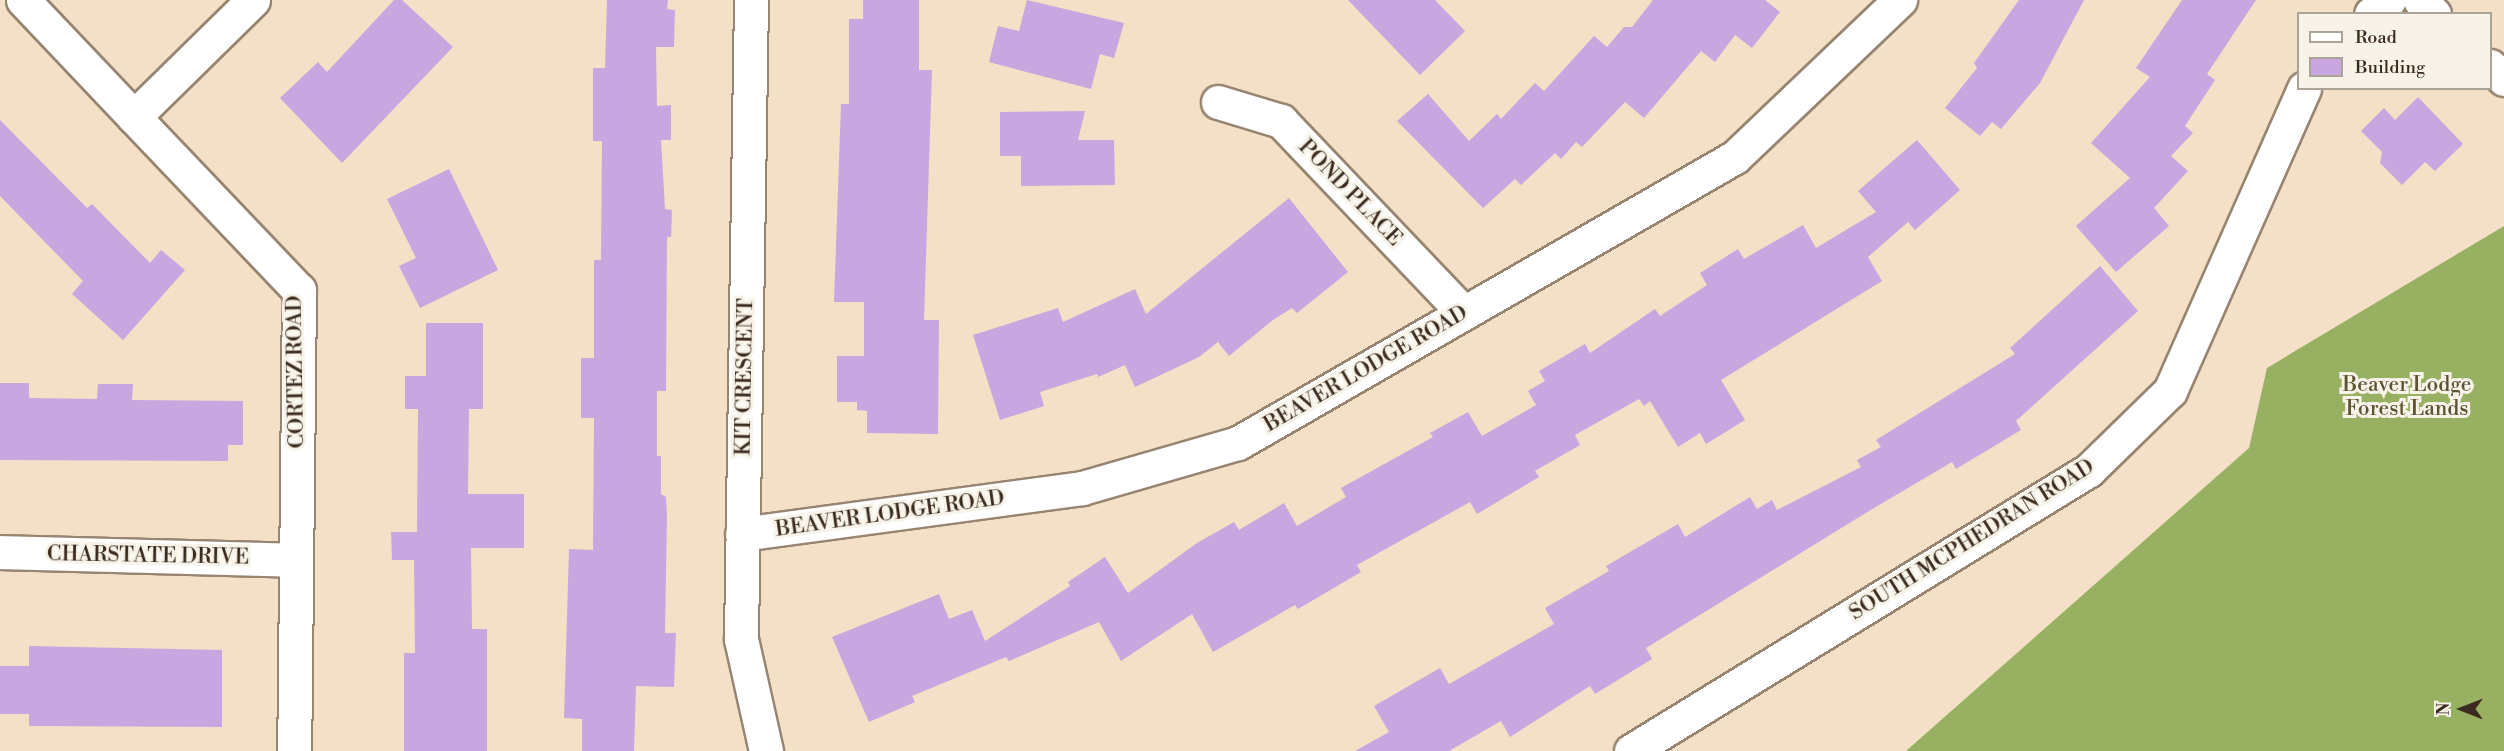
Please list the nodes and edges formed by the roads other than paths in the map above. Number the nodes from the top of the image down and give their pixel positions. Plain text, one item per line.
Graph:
1 (23, 0) edge
2 (253, 0) edge
3 (751, 0) edge
4 (1900, 0) edge
5 (2389, 0) edge
6 (2420, 0) edge
7 (2374, 12) edge
8 (2432, 12) edge
9 (2492, 68) edge
10 (2504, 79) edge
11 (2303, 90) edge
12 (1218, 102) dead end
13 (134, 117) junction
14 (1464, 313) junction
15 (742, 534) junction
16 (0, 552) edge
17 (296, 560) junction
18 (294, 751) edge
19 (766, 751) edge
20 (1631, 751) edge

1 - 13 street
2 - 13 street
3 - 15 street, KIT CRESCENT
4 - 14 street, BEAVER LODGE ROAD
5 - 7 street
6 - 8 street
9 - 10 street
11 - 20 street, SOUTH MCPHEDRAN ROAD
12 - 14 street, POND PLACE
13 - 17 street, CORTEZ ROAD
14 - 15 street, BEAVER LODGE ROAD
15 - 19 street, KIT CRESCENT
16 - 17 street, CHARSTATE DRIVE
17 - 18 street, CORTEZ ROAD

